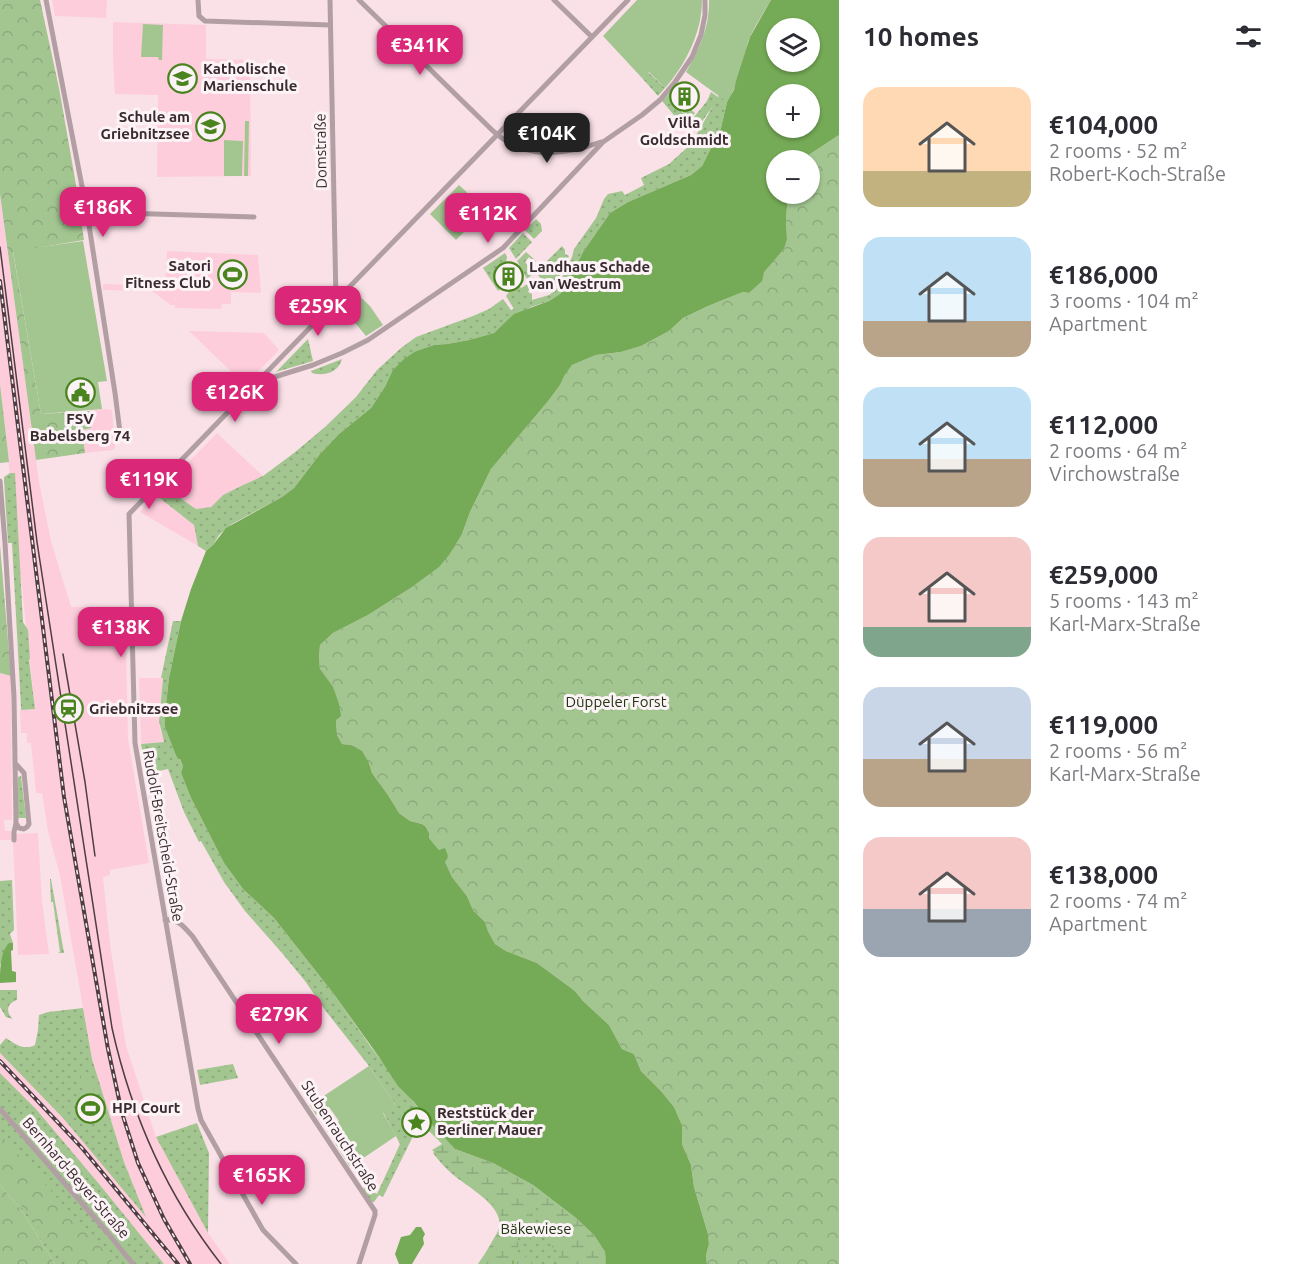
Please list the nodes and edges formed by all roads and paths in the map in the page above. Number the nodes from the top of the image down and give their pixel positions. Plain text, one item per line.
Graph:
1 (45, 0) edge
2 (198, 0) edge
3 (330, 0) edge
4 (359, 0) edge
5 (554, 0) edge
6 (628, 0) edge
7 (705, 0) edge
8 (330, 25) junction
9 (592, 37) junction
10 (497, 135) junction
11 (603, 142) junction
12 (87, 212) junction
13 (254, 217) dead end
14 (336, 301) junction
15 (266, 374) junction
16 (120, 432) dead end
17 (0, 481) edge
18 (15, 763) junction
19 (16, 823) junction
20 (14, 840) dead end
21 (165, 920) junction
22 (0, 1109) edge
23 (133, 1264) edge
24 (296, 1264) edge
25 (359, 1264) edge

1 - 12 street
2 - 8 street
3 - 8 street, Domstraße
4 - 10 street
5 - 9 street
6 - 9 street
7 - 11 street
8 - 14 street, Domstraße
9 - 10 street
10 - 11 street
10 - 14 street
11 - 15 street
12 - 13 street
12 - 16 street
14 - 15 street
15 - 21 street, Rudolf-Breitscheid-Straße
17 - 18 street
18 - 19 street
18 - 19 street
19 - 20 street
21 - 24 street, Rudolf-Breitscheid-Straße
21 - 25 street, Stubenrauchstraße
22 - 23 street, Bernhard-Beyer-Straße

